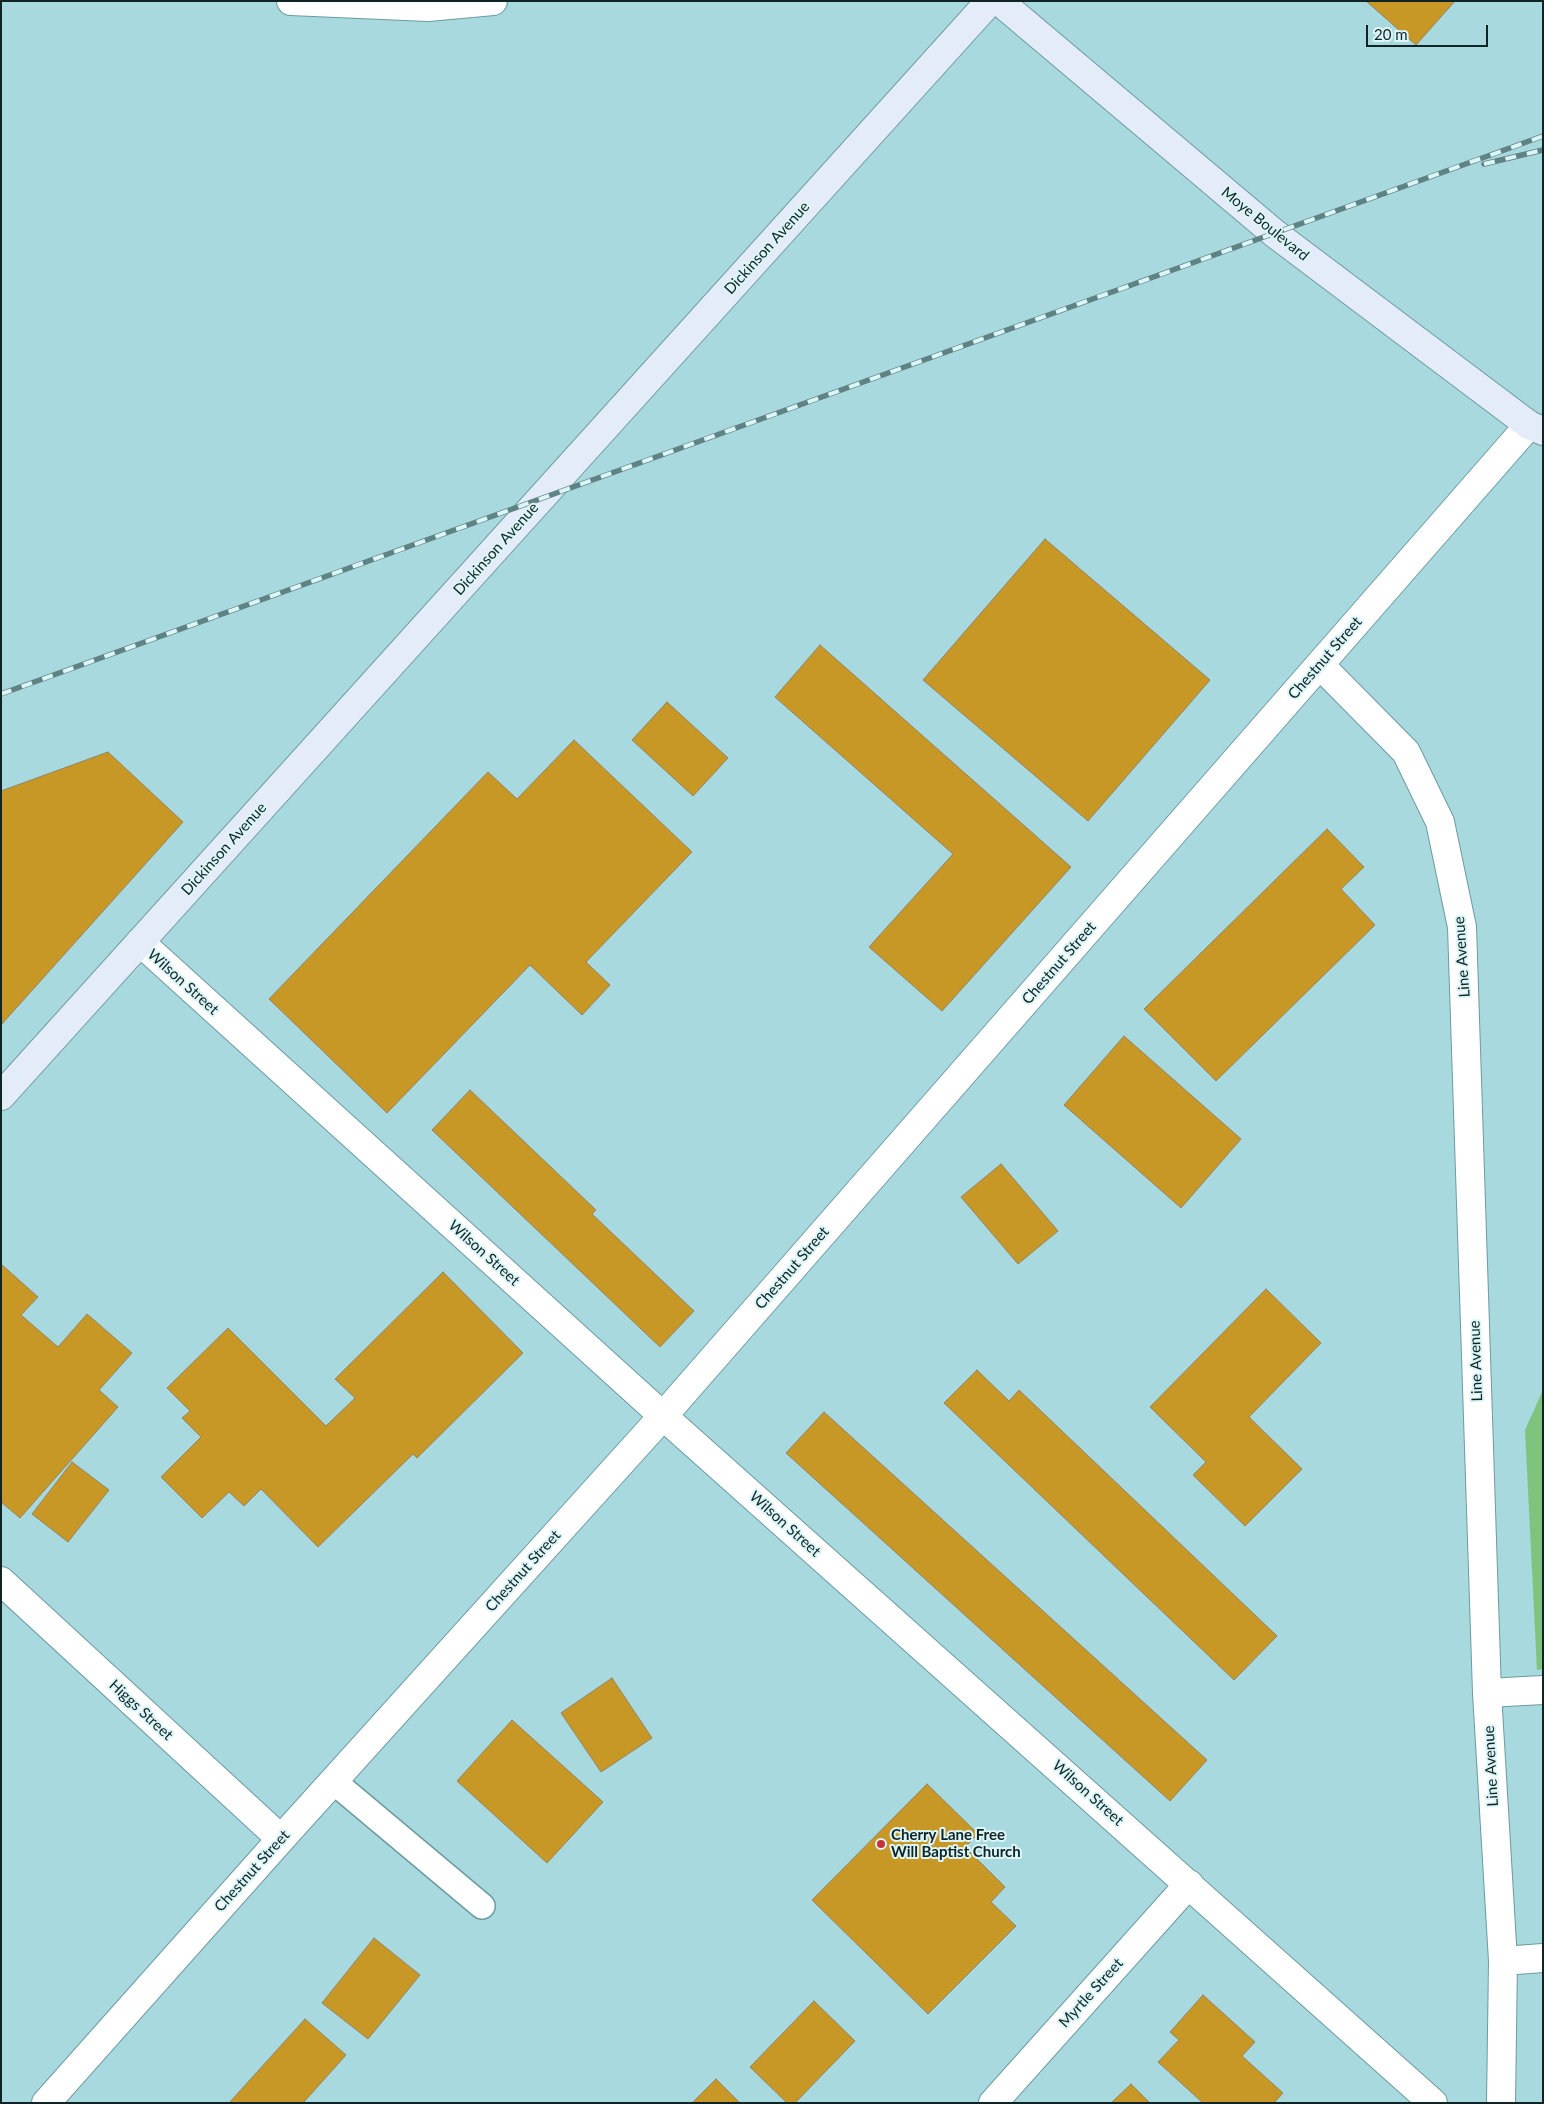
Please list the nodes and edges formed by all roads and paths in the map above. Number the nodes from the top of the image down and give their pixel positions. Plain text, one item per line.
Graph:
1 (291, 1) edge
2 (493, 1) edge
3 (990, 1) edge
4 (999, 1) edge
5 (1536, 428) edge
6 (1320, 665) junction
7 (140, 942) junction
8 (1, 1096) edge
9 (663, 1416) junction
10 (1, 1581) edge
11 (1543, 1690) edge
12 (1487, 1693) junction
13 (333, 1781) junction
14 (281, 1839) junction
15 (1189, 1884) junction
16 (482, 1906) dead end
17 (1543, 1958) edge
18 (1503, 1961) junction
19 (46, 2103) edge
20 (993, 2103) edge
21 (1433, 2103) edge
22 (1501, 2103) edge

1 - 2 street
3 - 7 main road, Dickinson Avenue
4 - 5 main road, Moye Boulevard
5 - 6 street, Chestnut Street
6 - 9 street, Chestnut Street
6 - 12 street, Line Avenue
7 - 8 main road, Dickinson Avenue
7 - 9 street, Wilson Street
9 - 13 street, Chestnut Street
9 - 15 street, Wilson Street
10 - 14 street, Higgs Street
11 - 12 street
12 - 18 street, Line Avenue
13 - 14 street, Chestnut Street
13 - 16 lane
14 - 19 street, Chestnut Street
15 - 20 street, Myrtle Street
15 - 21 street, Wilson Street
17 - 18 street
18 - 22 street, Line Avenue

